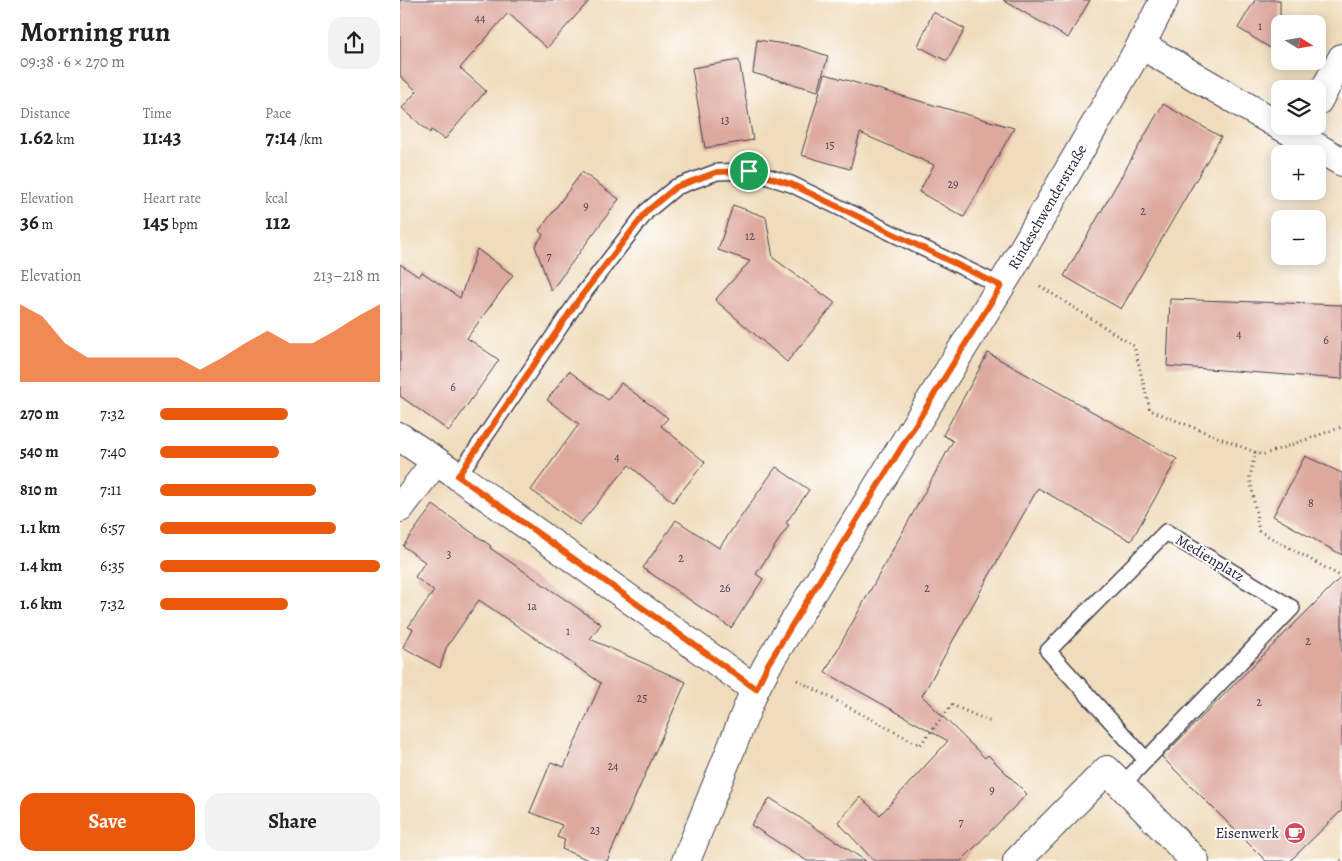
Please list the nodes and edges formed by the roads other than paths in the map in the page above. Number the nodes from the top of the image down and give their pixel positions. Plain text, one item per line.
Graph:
1 (1164, 0) edge
2 (1142, 45) junction
3 (1342, 58) edge
4 (1326, 87) edge
5 (1271, 118) edge
6 (1299, 135) edge
7 (1342, 162) edge
8 (1007, 277) junction
9 (400, 436) edge
10 (447, 469) junction
11 (400, 508) edge
12 (756, 689) junction
13 (1146, 760) junction
14 (1122, 785) junction
15 (686, 861) edge
16 (1017, 861) edge
17 (1195, 861) edge

1 - 2 street, Rindeschwenderstraße
2 - 5 street
2 - 8 street, Rindeschwenderstraße
3 - 4 street
6 - 7 street
8 - 10 lane
8 - 12 street, Rindeschwenderstraße
9 - 10 street
10 - 11 street
10 - 12 street
12 - 15 street, Rindeschwenderstraße
13 - 13 lane, Medienplatz
13 - 14 lane, Medienplatz
14 - 16 street
14 - 17 street

